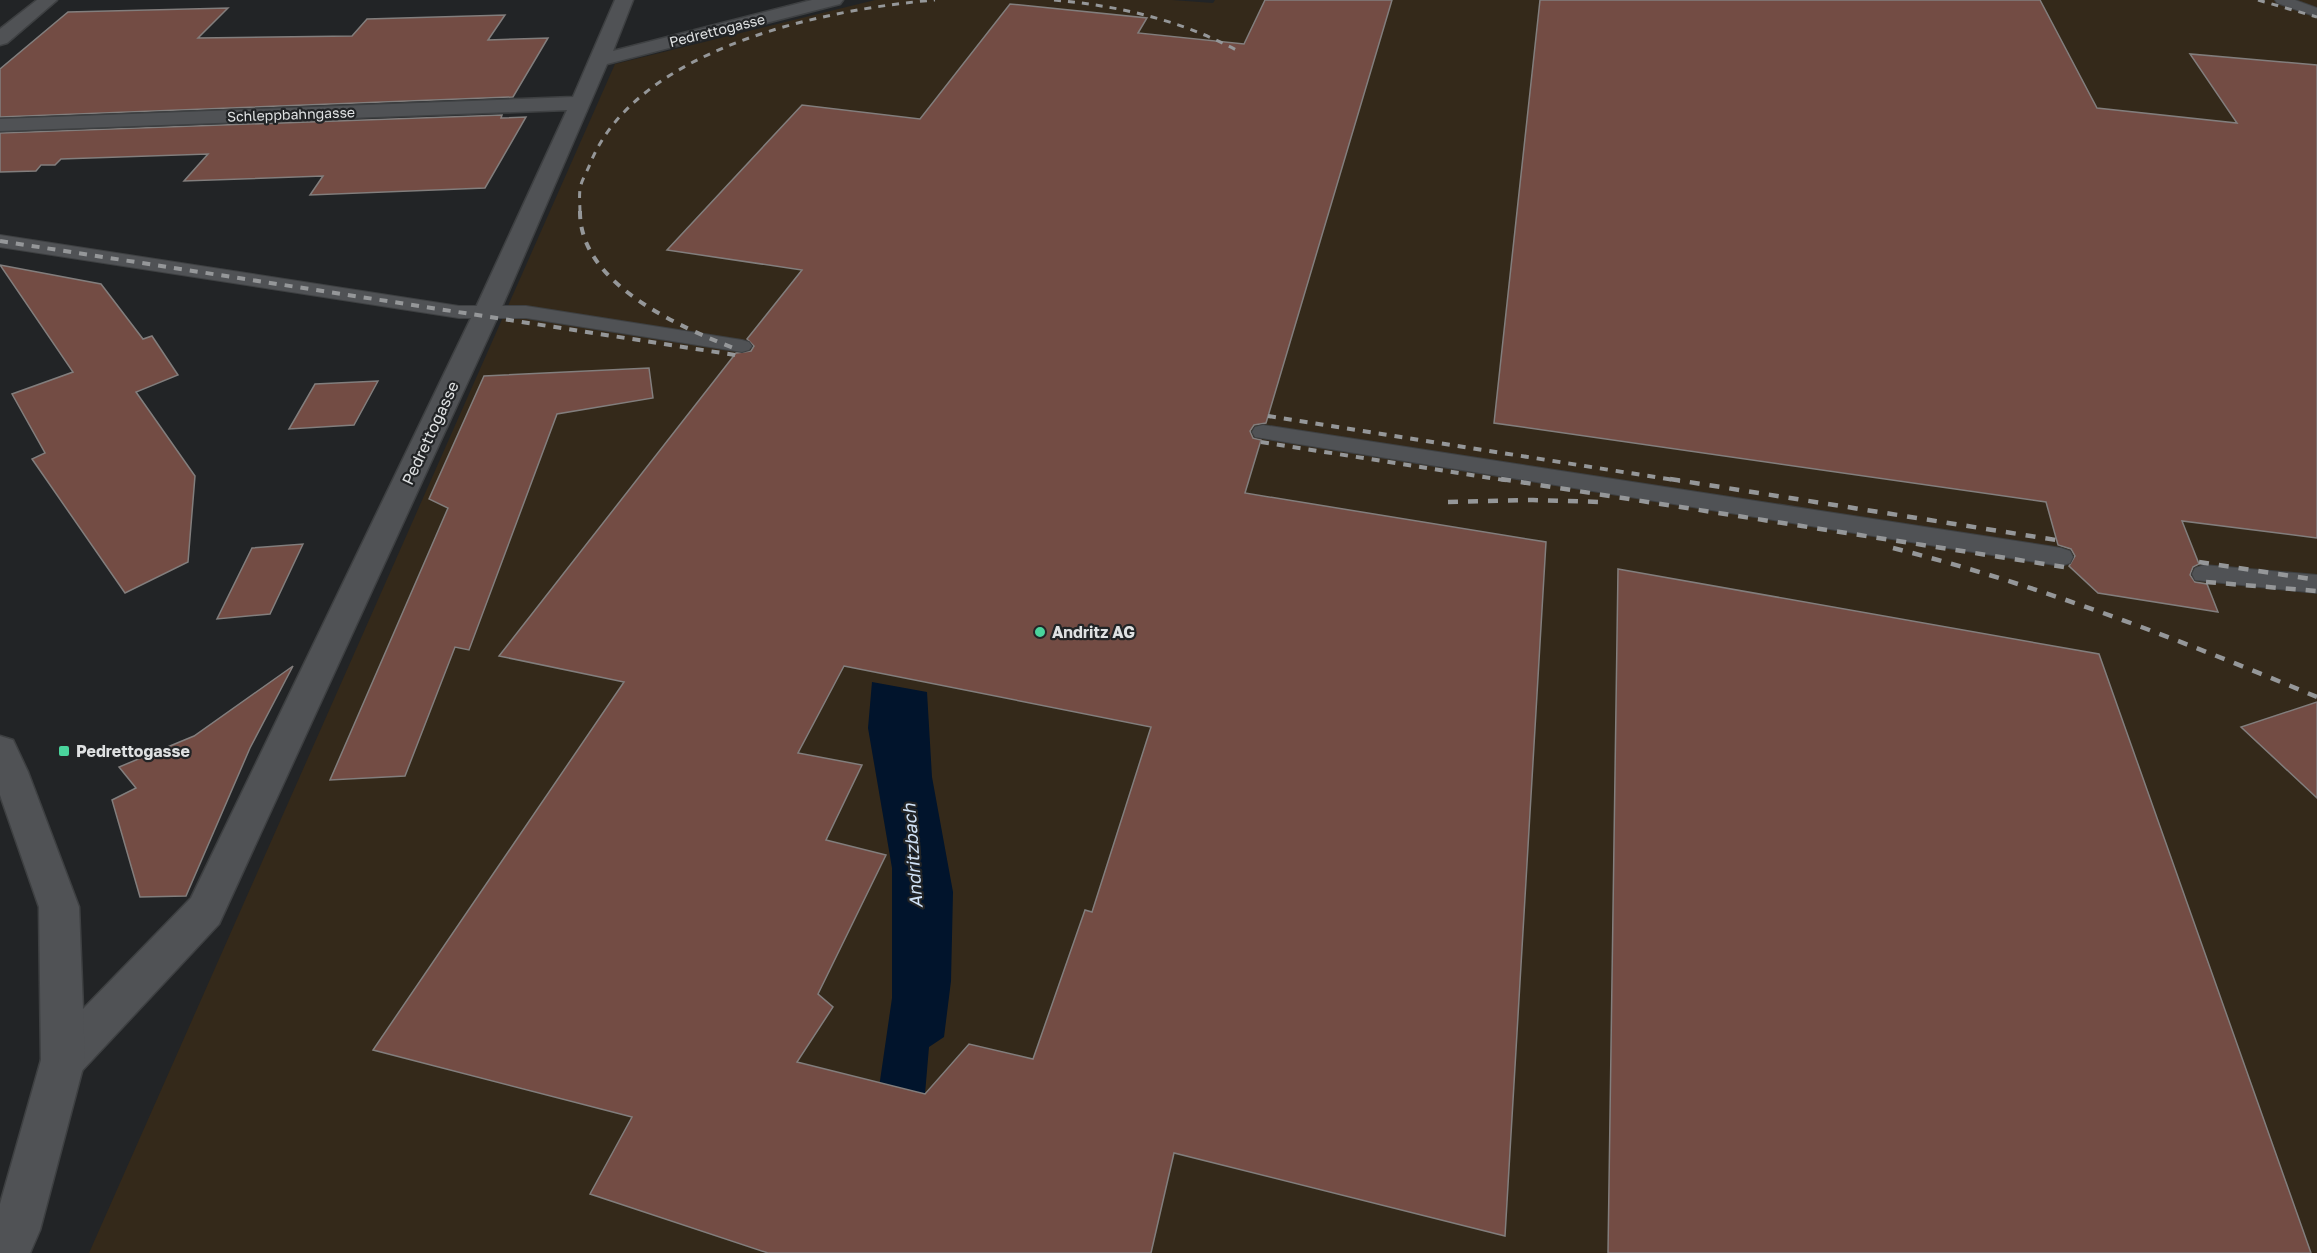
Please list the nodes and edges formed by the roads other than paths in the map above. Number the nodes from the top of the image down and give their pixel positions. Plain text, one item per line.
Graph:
1 (48, 0) edge
2 (624, 0) edge
3 (834, 0) edge
4 (2282, 0) edge
5 (2317, 13) edge
6 (0, 39) edge
7 (600, 60) junction
8 (581, 103) junction
9 (0, 125) edge
10 (0, 241) edge
11 (488, 311) junction
12 (742, 346) dead end
13 (1263, 432) dead end
14 (2061, 557) dead end
15 (2204, 574) dead end
16 (2317, 584) edge
17 (0, 750) edge
18 (63, 1060) junction
19 (6, 1253) edge

1 - 6 street
2 - 7 street, Pedrettogasse
3 - 7 street, Pedrettogasse
4 - 5 lane
7 - 8 street, Pedrettogasse
8 - 9 street, Schleppbahngasse
8 - 11 street, Pedrettogasse
10 - 11 lane
11 - 12 lane
11 - 18 street, Pedrettogasse
13 - 14 lane
15 - 16 lane
17 - 18 street
18 - 19 street

